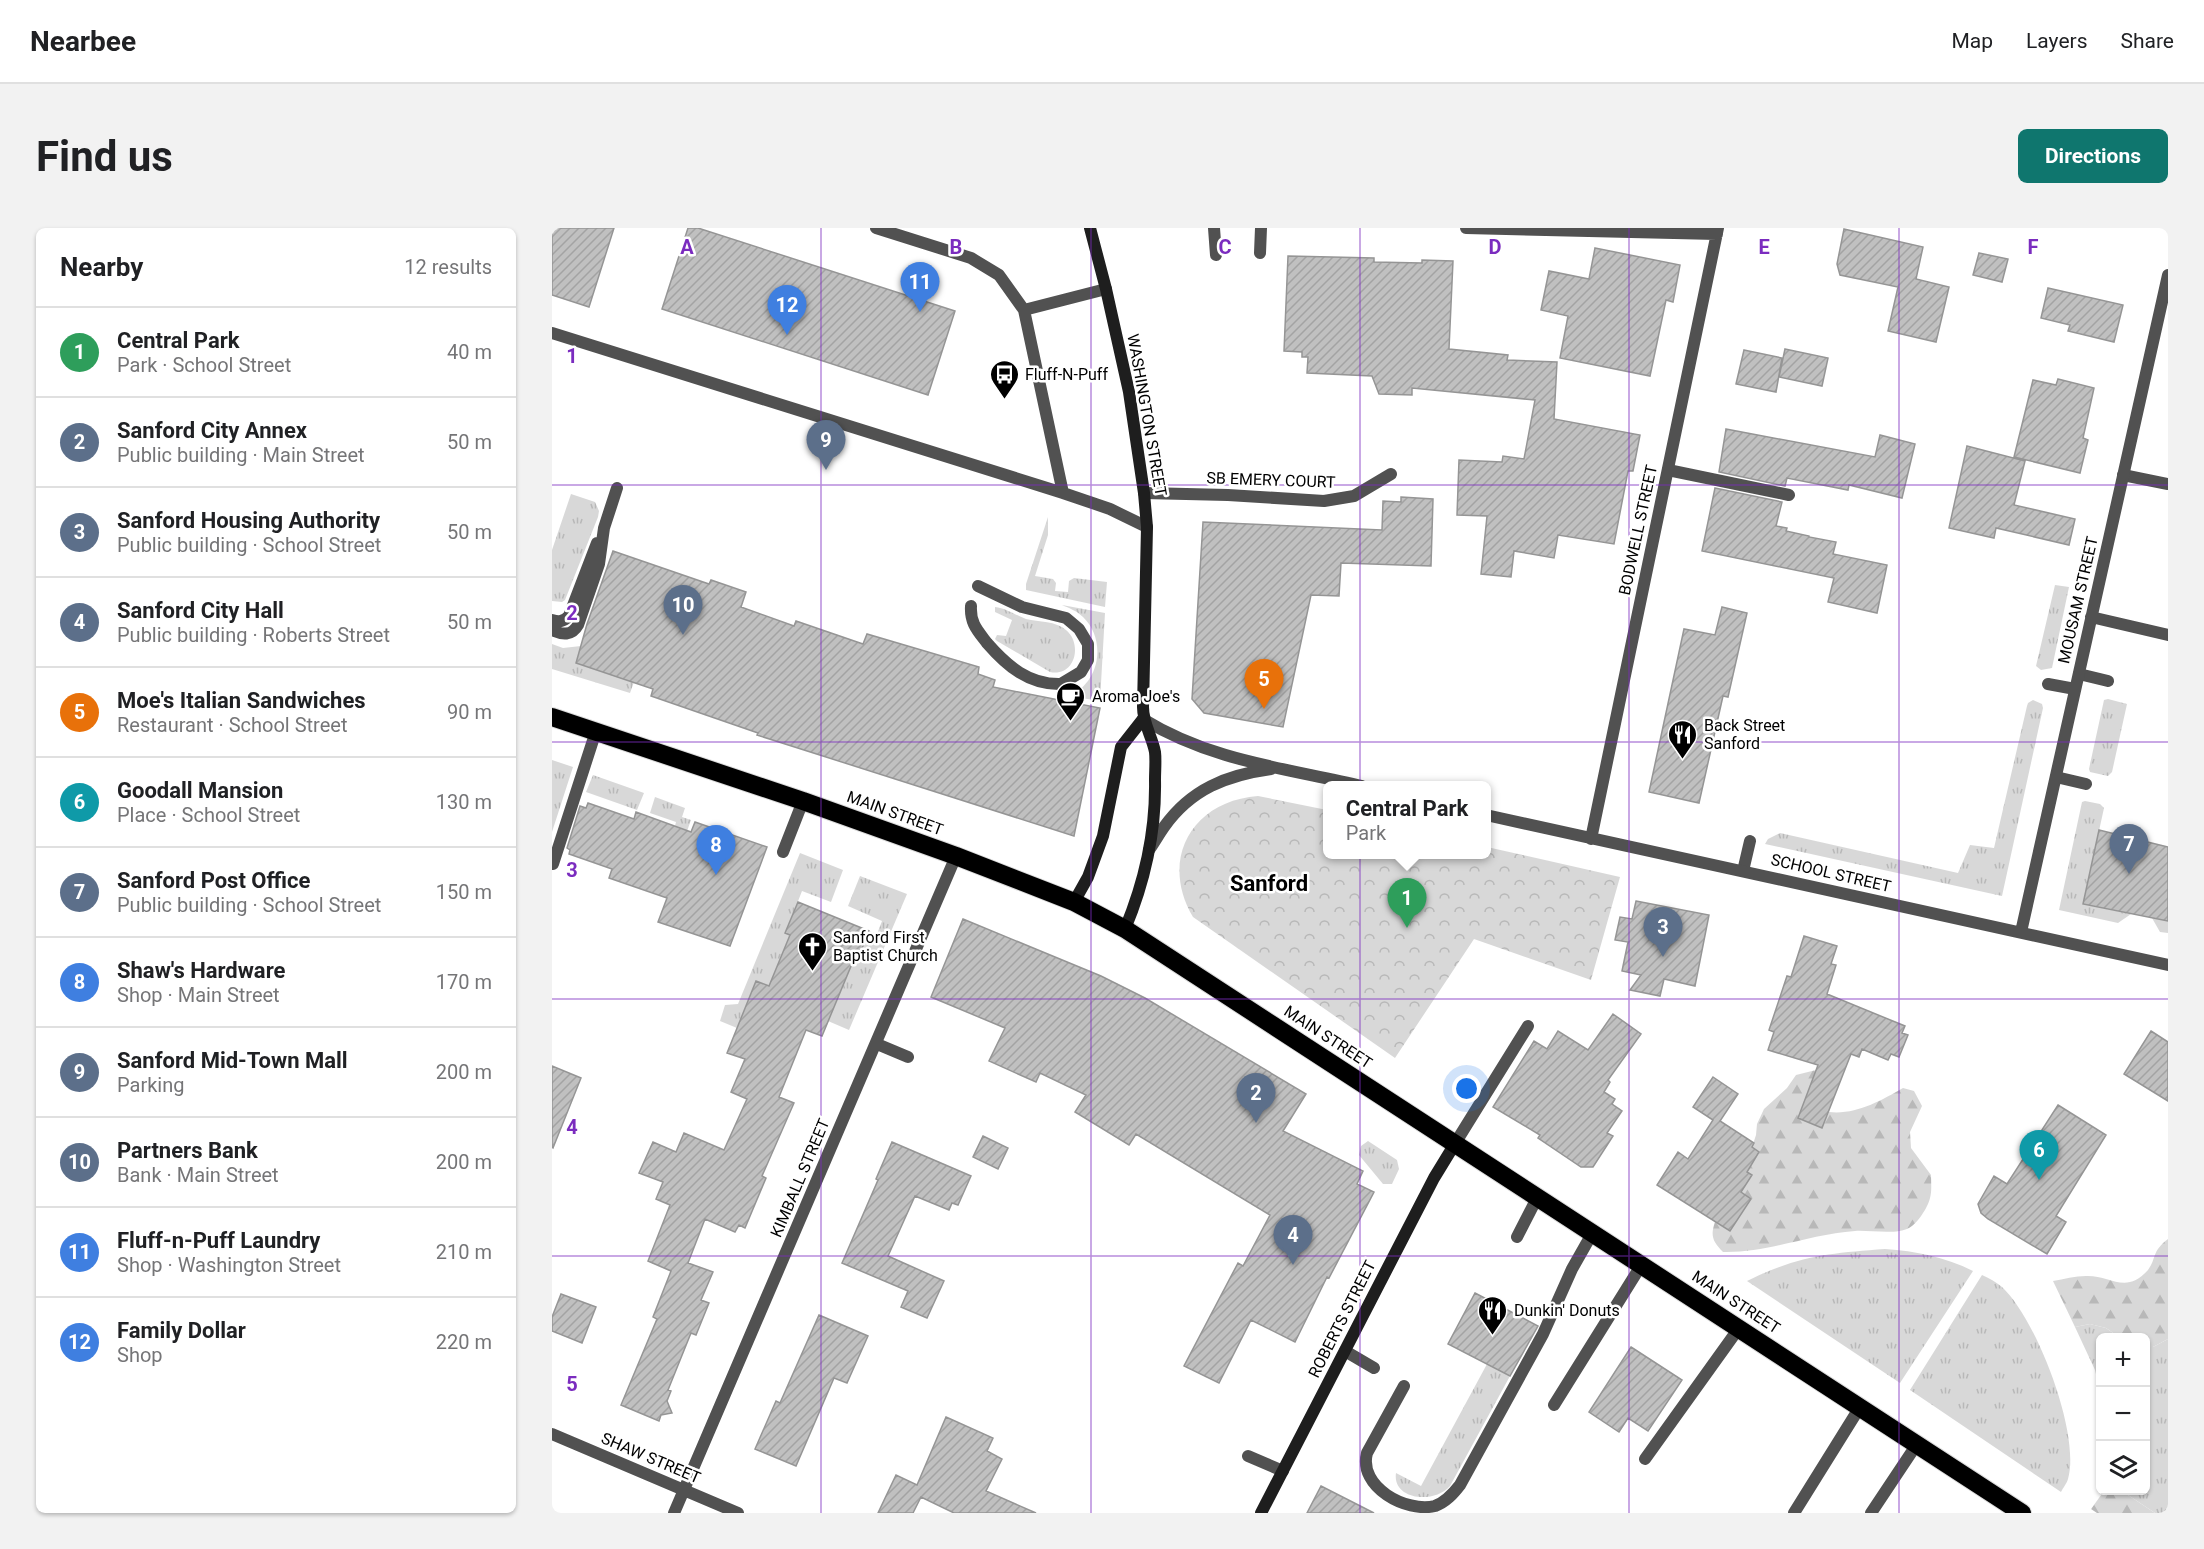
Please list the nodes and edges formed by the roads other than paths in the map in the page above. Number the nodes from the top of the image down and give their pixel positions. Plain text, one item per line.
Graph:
1 (876, 228) edge
2 (1090, 228) edge
3 (1214, 228) edge
4 (1261, 228) edge
5 (1466, 228) edge
6 (1718, 231) edge
7 (1260, 253) dead end
8 (1216, 255) dead end
9 (2168, 275) edge
10 (1107, 289) junction
11 (1024, 310) junction
12 (552, 333) edge
13 (1668, 470) junction
14 (1391, 474) dead end
15 (2123, 475) junction
16 (2168, 484) edge
17 (617, 488) dead end
18 (1063, 493) junction
19 (1144, 493) junction
20 (1789, 495) dead end
21 (1147, 527) junction
22 (604, 528) junction
23 (978, 585) dead end
24 (971, 606) dead end
25 (2091, 617) junction
26 (552, 620) edge
27 (552, 630) edge
28 (2168, 635) edge
29 (2079, 674) junction
30 (2108, 681) dead end
31 (2048, 684) dead end
32 (2075, 689) junction
33 (552, 717) edge
34 (1143, 719) junction
35 (596, 731) junction
36 (1277, 768) junction
37 (2056, 777) junction
38 (1338, 781) edge
39 (2086, 784) dead end
40 (803, 801) junction
41 (1491, 815) edge
42 (1591, 839) junction
43 (1750, 841) dead end
44 (1149, 851) junction
45 (783, 852) dead end
46 (956, 856) junction
47 (553, 864) edge
48 (1743, 871) junction
49 (1074, 902) junction
50 (1125, 929) junction
51 (2020, 932) junction
52 (2168, 965) edge
53 (1528, 1026) dead end
54 (877, 1044) junction
55 (908, 1057) dead end
56 (1456, 1142) junction
57 (1538, 1196) junction
58 (1593, 1232) junction
59 (1517, 1237) dead end
60 (1642, 1264) junction
61 (1739, 1328) junction
62 (1344, 1351) junction
63 (1374, 1368) dead end
64 (1404, 1386) dead end
65 (1554, 1405) dead end
66 (1860, 1407) junction
67 (552, 1434) edge
68 (1917, 1444) junction
69 (1248, 1456) dead end
70 (1645, 1459) dead end
71 (1283, 1471) junction
72 (684, 1490) junction
73 (674, 1513) edge
74 (738, 1513) edge
75 (1261, 1513) edge
76 (1794, 1513) edge
77 (1871, 1513) edge
78 (2022, 1513) edge

1 - 11 street
2 - 10 street, WASHINGTON STREET
3 - 8 street
4 - 7 street
5 - 6 street
6 - 13 street, BODWELL STREET
9 - 15 street, MOUSAM STREET
10 - 11 street
10 - 19 street, WASHINGTON STREET
11 - 18 street
12 - 18 street
13 - 20 street
13 - 42 street, BODWELL STREET
14 - 19 street, SB EMERY COURT
15 - 16 street
15 - 25 street, MOUSAM STREET
17 - 22 street
18 - 21 street
19 - 21 street, WASHINGTON STREET
21 - 34 street, WASHINGTON STREET
22 - 26 street
22 - 27 street
23 - 24 street
25 - 28 street
25 - 29 street, MOUSAM STREET
29 - 30 street
29 - 32 street, MOUSAM STREET
31 - 32 street
32 - 37 street, MOUSAM STREET
33 - 35 highway, MAIN STREET
34 - 36 street
34 - 44 street, WASHINGTON STREET
34 - 49 street
35 - 40 highway, MAIN STREET
35 - 47 street
36 - 38 street
36 - 44 street
37 - 39 street
37 - 51 street, MOUSAM STREET
40 - 45 street
40 - 46 highway, MAIN STREET
41 - 42 street, SCHOOL STREET
42 - 48 street, SCHOOL STREET
43 - 48 street
44 - 50 street, WASHINGTON STREET
46 - 49 highway, MAIN STREET
46 - 54 street, KIMBALL STREET
48 - 51 street, SCHOOL STREET
49 - 50 highway, MAIN STREET
50 - 56 highway, MAIN STREET
51 - 52 street, SCHOOL STREET
53 - 56 street
54 - 55 street
54 - 72 street, KIMBALL STREET
56 - 57 highway, MAIN STREET
56 - 62 street, ROBERTS STREET
57 - 58 highway, MAIN STREET
57 - 59 street
58 - 60 highway, MAIN STREET
58 - 64 street
60 - 61 highway, MAIN STREET
60 - 65 street
61 - 66 highway, MAIN STREET
61 - 70 street
62 - 63 street
62 - 71 street, ROBERTS STREET
66 - 68 highway, MAIN STREET
66 - 76 street
67 - 72 street, SHAW STREET
68 - 77 street
68 - 78 highway, MAIN STREET
69 - 71 street
71 - 75 street, ROBERTS STREET
72 - 73 street, KIMBALL STREET
72 - 74 street, SHAW STREET

